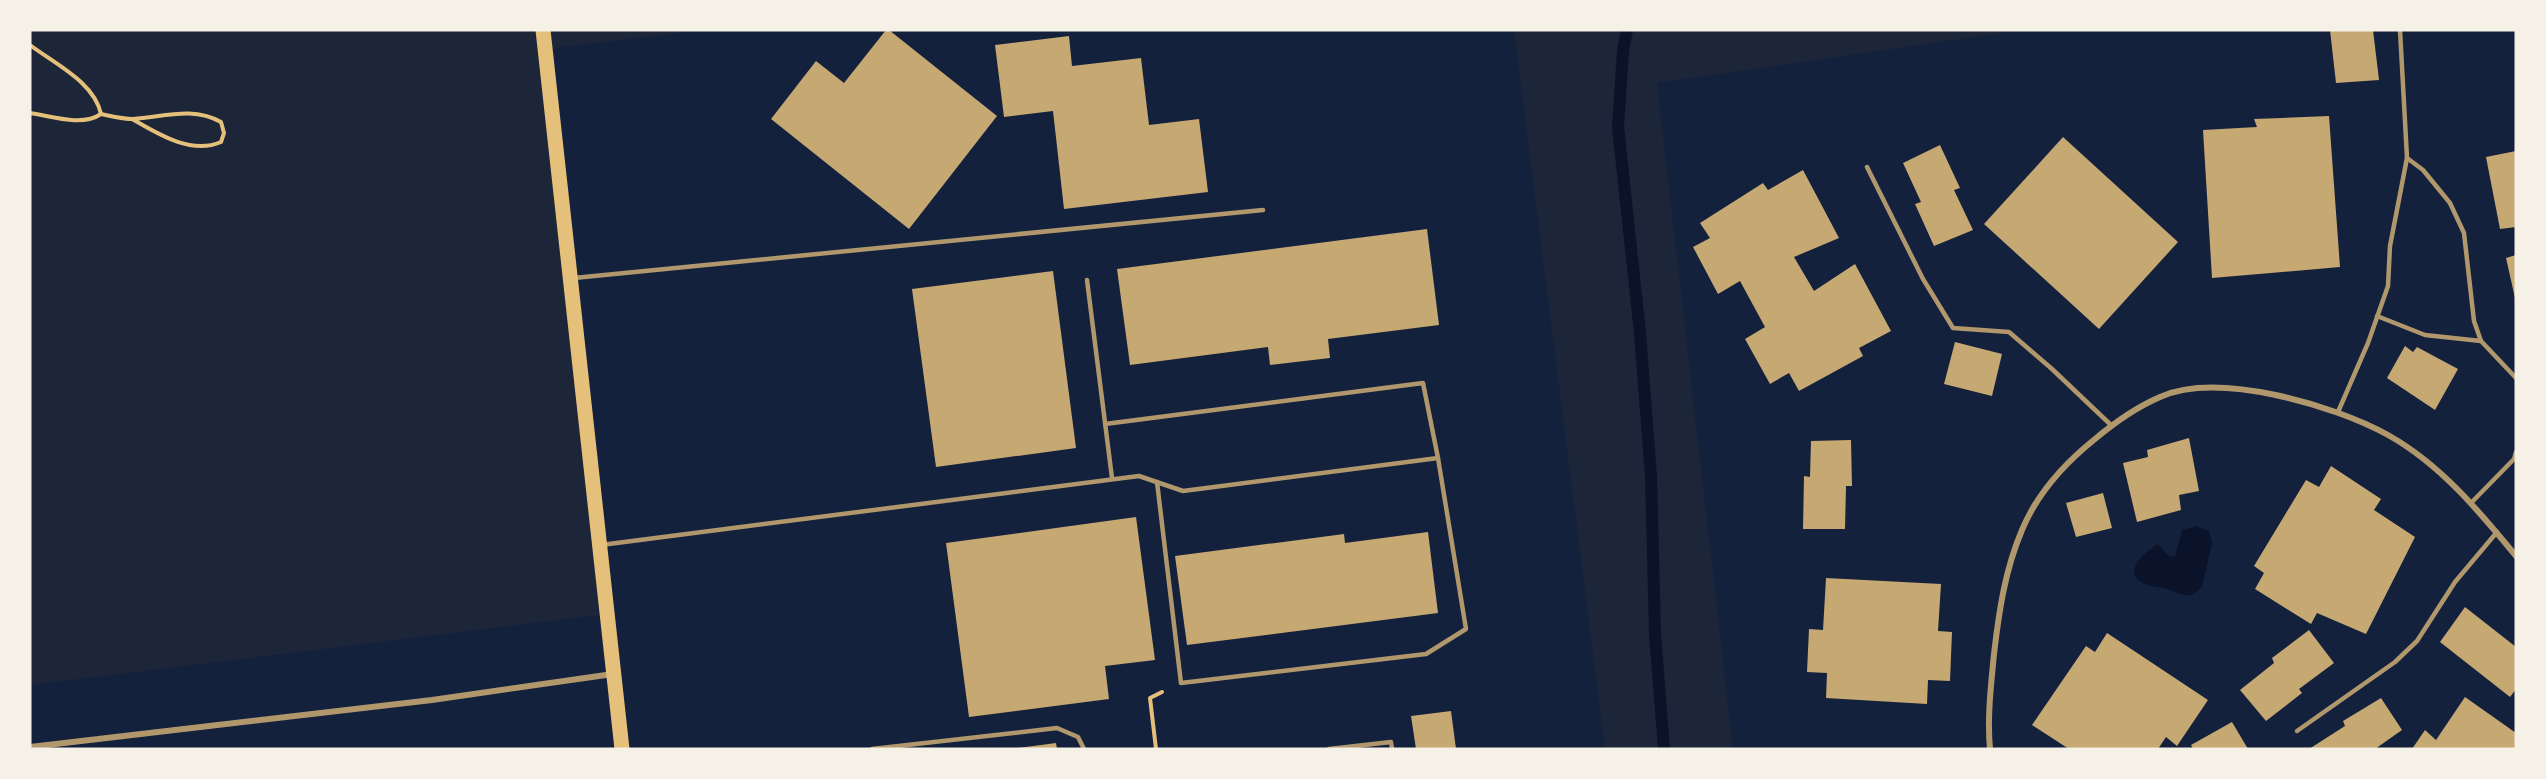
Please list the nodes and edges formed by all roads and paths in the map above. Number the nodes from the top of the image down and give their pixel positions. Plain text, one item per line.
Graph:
1 (543, 30) edge
2 (2400, 30) edge
3 (30, 45) edge
4 (30, 113) edge
5 (101, 114) junction
6 (132, 119) junction
7 (2407, 158) junction
8 (1867, 167) dead end
9 (1263, 210) dead end
10 (571, 278) junction
11 (1086, 280) dead end
12 (2377, 316) junction
13 (2481, 340) junction
14 (2516, 378) edge
15 (2338, 412) junction
16 (1105, 424) junction
17 (2112, 426) junction
18 (2516, 452) edge
19 (1438, 458) junction
20 (1112, 478) junction
21 (1157, 482) junction
22 (2470, 503) junction
23 (2497, 532) junction
24 (601, 545) junction
25 (2516, 556) edge
26 (613, 674) junction
27 (1181, 682) junction
28 (2297, 731) dead end
29 (30, 747) edge
30 (622, 749) edge
31 (872, 749) edge
32 (1084, 749) edge
33 (1156, 749) edge
34 (1329, 749) edge
35 (1392, 749) edge
36 (1990, 749) edge

1 - 10 main road
2 - 7 lane
3 - 5 path
4 - 5 path
5 - 6 path
6 - 6 path
7 - 12 lane
7 - 13 lane
8 - 17 lane
9 - 10 lane
10 - 24 main road
11 - 16 lane
12 - 13 lane
12 - 15 lane
13 - 14 lane
15 - 17 street
15 - 22 street
16 - 19 lane
16 - 20 lane
17 - 36 street
18 - 22 lane
19 - 21 lane
19 - 27 lane
20 - 21 lane
20 - 24 lane
21 - 27 lane
22 - 23 street
23 - 25 street
23 - 28 lane
24 - 26 main road
26 - 29 street
26 - 30 main road
27 - 33 path
31 - 32 lane
34 - 35 lane

